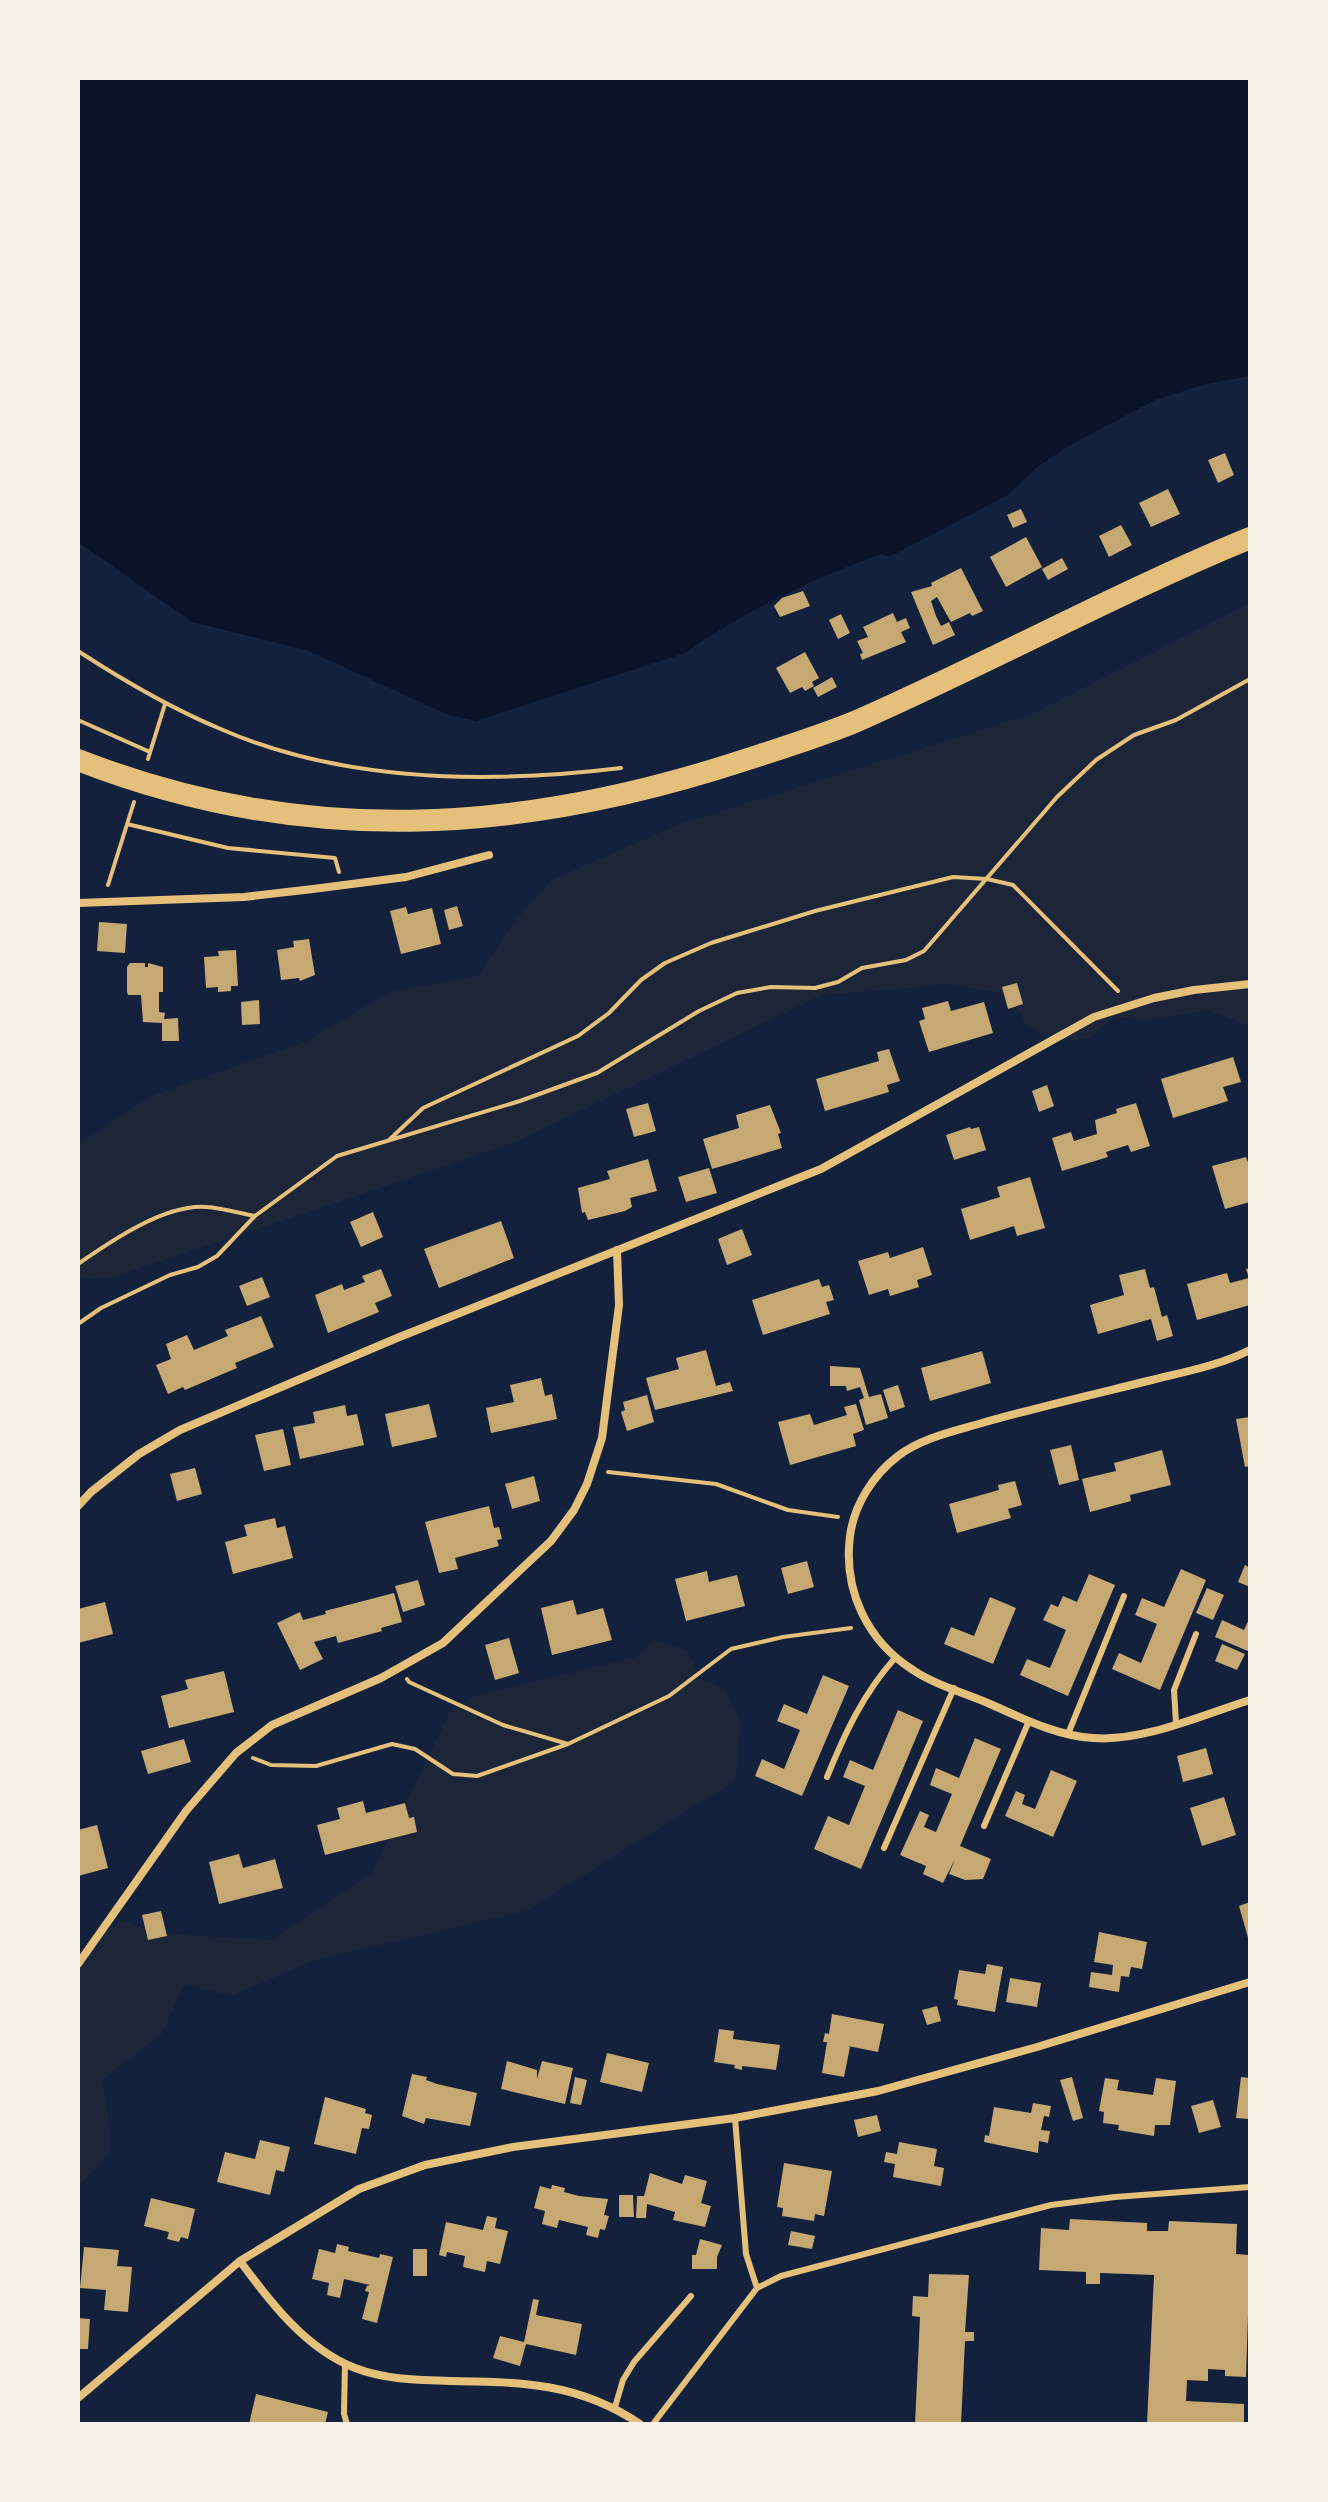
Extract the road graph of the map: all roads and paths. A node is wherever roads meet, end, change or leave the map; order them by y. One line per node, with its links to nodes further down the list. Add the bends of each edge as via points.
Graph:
1 (1250, 538): 6 (highway, via 854,722 727,766 610,798 504,816 353,821 227,804)
2 (78, 651): 7 (path, via 165,704 225,732 362,769 475,776)
3 (1250, 679): 10 (path, via 1176,720 1134,735 1096,760)
4 (78, 720): 5 (path)
5 (150, 752)
6 (78, 760)
7 (628, 767)
8 (127, 824): 11 (path, via 228,848 335,858)
9 (489, 855): 11 (street, via 406,877)
10 (987, 879): 14 (path, via 1013,885); 15 (path, via 953,877 711,943 641,980 578,1036 423,1108); 15 (path, via 924,951 906,960 862,968 815,988 737,993 597,1073)
11 (343, 886): 12 (street, via 244,897)
12 (78, 903)
13 (1250, 984): 14 (street)
14 (1131, 1005): 17 (street, via 1094,1017 821,1169)
15 (387, 1141): 16 (path, via 337,1156)
16 (255, 1216): 18 (path, via 206,1207 179,1209); 19 (path, via 217,1256 101,1308)
17 (617, 1250): 21 (street, via 619,1305 610,1384); 22 (street, via 180,1430 139,1454)
18 (78, 1264)
19 (78, 1324)
20 (1250, 1350): 23 (street, via 921,1443 881,1471)
21 (591, 1471): 23 (path, via 716,1484 788,1510); 28 (street, via 574,1510 551,1541 443,1643)
22 (78, 1506)
23 (852, 1519): 25 (street, via 849,1575)
24 (1124, 1596): 33 (lane)
25 (868, 1626): 27 (street); 34 (path, via 731,1649 669,1696)
26 (1196, 1634): 32 (lane, via 1174,1690)
27 (895, 1658): 29 (street); 36 (lane, via 849,1724)
28 (401, 1666): 34 (path, via 409,1682 503,1725); 35 (street, via 272,1725)
29 (954, 1688): 31 (street); 38 (lane)
30 (1250, 1700): 32 (street)
31 (1029, 1721): 33 (street); 37 (lane)
32 (1176, 1723): 33 (street, via 1119,1739)
33 (1068, 1734)
34 (568, 1744): 35 (path, via 477,1776 453,1774 415,1749 392,1744 316,1766 271,1765)
35 (236, 1753): 39 (street, via 186,1811)
36 (827, 1777)
37 (984, 1826)
38 (884, 1848)
39 (78, 1964)
40 (1250, 1982): 41 (street, via 878,2091)
41 (735, 2118): 43 (street, via 513,2147 425,2165 359,2189); 44 (lane, via 746,2254)
42 (1250, 2187): 44 (lane, via 1051,2205 827,2262)
43 (240, 2261): 46 (street, via 293,2325); 47 (street)
44 (757, 2288): 51 (lane)
45 (691, 2296): 48 (lane, via 634,2362)
46 (345, 2363): 48 (street, via 412,2380 538,2384); 49 (lane)
47 (78, 2398)
48 (615, 2407): 50 (street)
49 (347, 2424)
50 (640, 2424)
51 (653, 2424)

